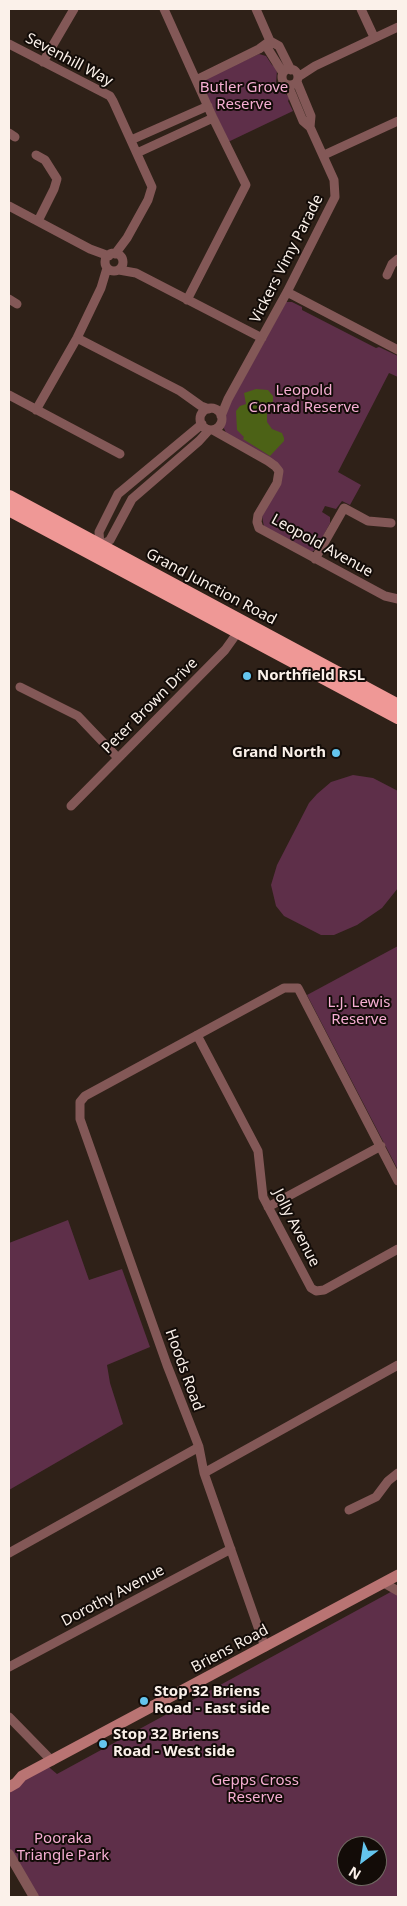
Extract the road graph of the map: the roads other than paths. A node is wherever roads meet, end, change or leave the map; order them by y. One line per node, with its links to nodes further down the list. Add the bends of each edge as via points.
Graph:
1 (74, 9): 9 (street)
2 (164, 9): 11 (street)
3 (256, 9): 7 (street, Vickers Vimy Parade)
4 (361, 9): 6 (street)
5 (398, 27): 6 (street)
6 (374, 37): 10 (street)
7 (270, 41): 10 (street, Vickers Vimy Parade, via 279,46); 11 (street)
8 (9, 44): 9 (street, Sevenhill Way)
9 (43, 62): 15 (street, Sevenhill Way, via 110,96)
10 (292, 76): 18 (street, Vickers Vimy Parade, via 311,116 310,127)
11 (196, 80): 12 (street)
12 (208, 106): 13 (street); 15 (street)
13 (213, 118): 16 (street); 26 (street, via 246,185)
14 (398, 121): 18 (street)
15 (131, 140): 16 (street, Sevenhill Way)
16 (137, 153): 22 (street, Sevenhill Way, via 152,187)
17 (36, 155): 20 (street, via 46,160 57,179)
18 (324, 156): 24 (street, Vickers Vimy Parade, via 334,180 335,197)
19 (9, 206): 20 (street)
20 (38, 221): 22 (street)
21 (398, 259): 23 (street)
22 (114, 262): 26 (street); 28 (street, Sevenhill Way)
23 (387, 274)
24 (287, 292): 29 (street, Vickers Vimy Parade); 30 (street)
25 (9, 299): 27 (street)
26 (187, 300): 29 (street)
27 (17, 304)
28 (77, 338): 32 (street); 33 (street, Sevenhill Way)
29 (262, 338): 34 (street, Vickers Vimy Parade)
30 (396, 348)
31 (9, 395): 33 (street)
32 (192, 400): 34 (street); 35 (street)
33 (36, 410): 37 (street)
34 (216, 414): 35 (street, via 203,412); 35 (street, via 218,428); 36 (street, Leopold Avenue)
35 (206, 425): 36 (street, Leopold Avenue); 41 (street, via 199,441 132,499 110,540); 41 (street, via 118,494 98,532)
36 (232, 440): 42 (street, Leopold Avenue, via 279,471 277,483 258,515 259,528)
37 (120, 454)
38 (9, 497): 41 (highway, Grand Junction Road)
39 (9, 509): 41 (highway, Grand Junction Road)
40 (392, 523): 42 (street, via 368,521 344,508)
41 (97, 551): 44 (highway, Grand Junction Road)
42 (315, 558): 43 (street, Leopold Avenue, via 386,596)
43 (398, 599)
44 (241, 627): 46 (highway, Grand Junction Road); 47 (highway, Grand Junction Road); 48 (street, Peter Brown Drive, via 225,650)
45 (20, 687): 48 (street, via 78,716)
46 (398, 706)
47 (398, 717)
48 (118, 758): 49 (street, Peter Brown Drive)
49 (71, 806)
50 (197, 1035): 51 (street, via 284,988 298,988); 53 (street, Jolly Avenue, via 258,1151 261,1188); 56 (street, Hoods Road, via 86,1096 80,1102 80,1119)
51 (381, 1146): 52 (street); 53 (street)
52 (398, 1181)
53 (268, 1208): 54 (street, Jolly Avenue, via 311,1288 316,1291 324,1290)
54 (398, 1249)
55 (398, 1365): 57 (street)
56 (199, 1447): 57 (street, Hoods Road); 61 (street)
57 (204, 1473): 60 (street, Hoods Road)
58 (398, 1473): 59 (street, via 376,1497)
59 (349, 1510)
60 (231, 1549): 65 (street, Hoods Road); 66 (street, Dorothy Avenue)
61 (9, 1553)
62 (398, 1575): 63 (main road, Briens Road)
63 (384, 1583): 64 (street); 65 (main road, Briens Road)
64 (398, 1591)
65 (265, 1647): 68 (main road, Briens Road)
66 (9, 1668)
67 (9, 1717): 68 (street)
68 (52, 1761): 69 (main road, Briens Road)
69 (22, 1776): 70 (main road, Briens Road); 71 (main road, Briens Road)
70 (9, 1777)
71 (9, 1787)
72 (9, 1848): 74 (street)
73 (9, 1854): 74 (street)
74 (15, 1864): 75 (street)
75 (34, 1897)

